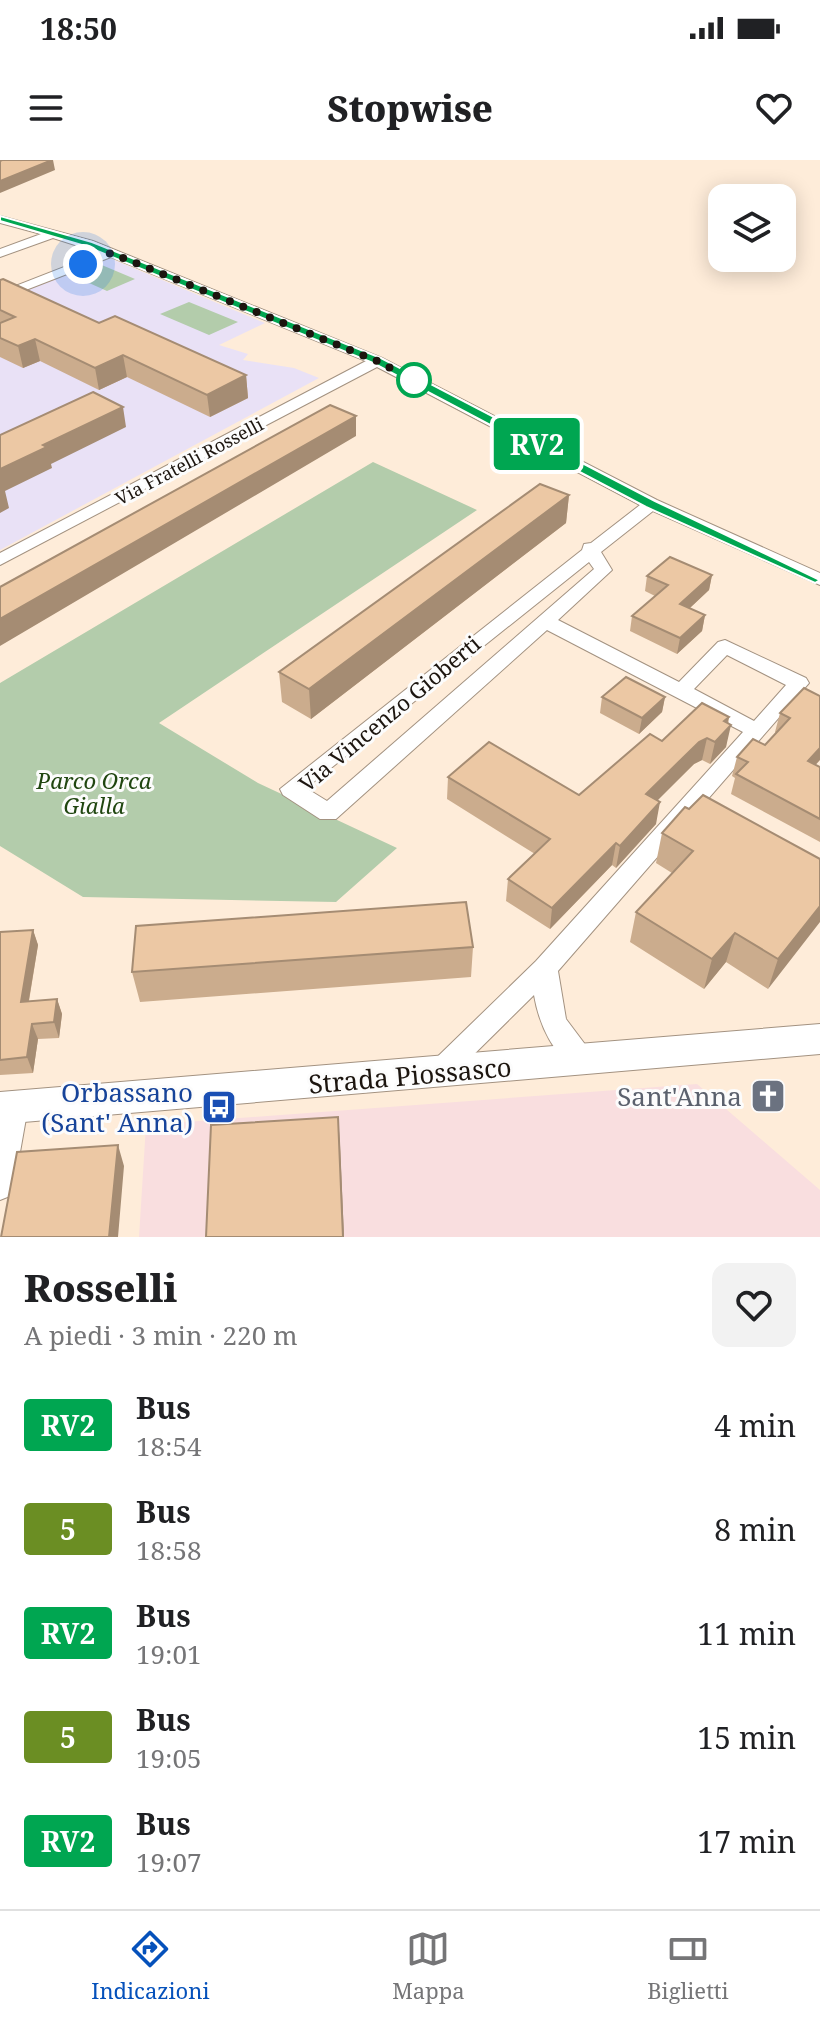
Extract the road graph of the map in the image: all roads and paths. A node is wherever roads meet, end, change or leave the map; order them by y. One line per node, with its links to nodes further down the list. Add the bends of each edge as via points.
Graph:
1 (7, 221): 2 (street); 3 (street)
2 (0, 230)
3 (55, 233): 4 (street); 5 (street)
4 (0, 253)
5 (111, 253): 6 (street); 7 (street)
6 (0, 296)
7 (377, 361): 8 (street); 10 (street, Via Fratelli Rosselli)
8 (651, 504): 9 (street, Via Vincenzo Gioberti); 11 (street)
9 (590, 548): 12 (street, Via Vincenzo Gioberti, via 603,570); 12 (street, Via Vincenzo Gioberti, via 291,789 328,813)
10 (0, 560)
11 (820, 580)
12 (545, 621): 13 (street)
13 (681, 691): 14 (street); 14 (street, via 725,646 799,683)
14 (755, 730): 15 (street)
15 (545, 968): 17 (street, via 552,1024); 18 (street)
16 (820, 1039): 17 (street, Strada Piossasco)
17 (583, 1059): 18 (street, Strada Piossasco)
18 (438, 1073): 19 (street, Strada Piossasco)
19 (7, 1108): 20 (street)
20 (0, 1186)

